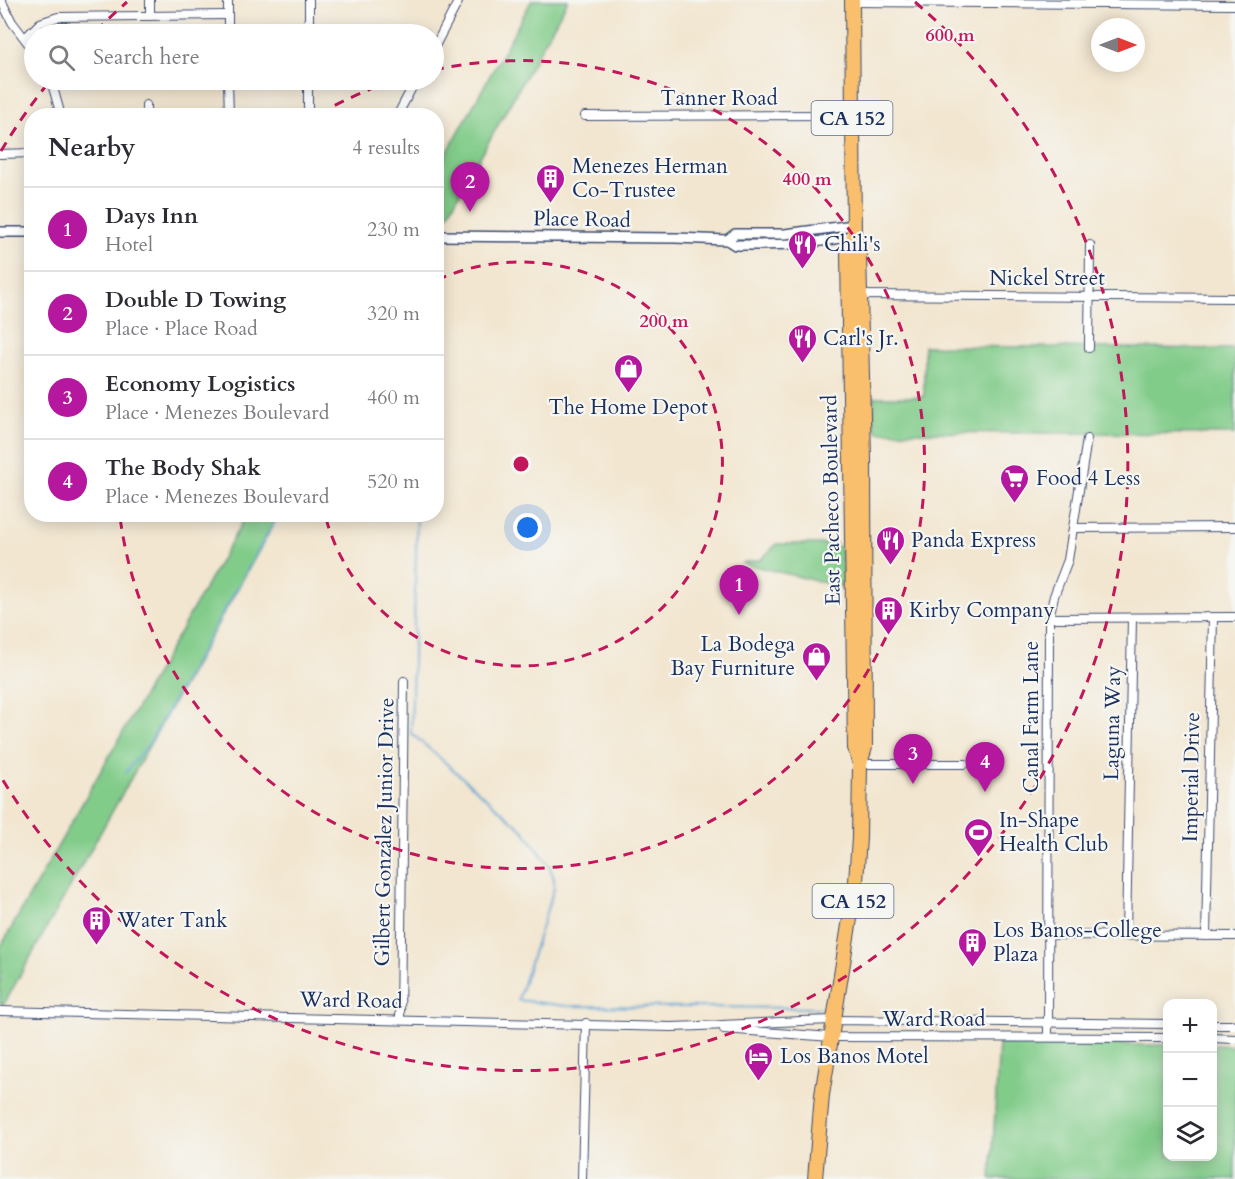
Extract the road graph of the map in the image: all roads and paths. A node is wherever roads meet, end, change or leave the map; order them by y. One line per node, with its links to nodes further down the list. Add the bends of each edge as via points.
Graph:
1 (1, 0): 15 (street, via 6,14)
2 (150, 0): 10 (street)
3 (228, 0): 9 (street)
4 (309, 0): 13 (street)
5 (459, 0): 14 (street)
6 (852, 1): 7 (street); 24 (highway, East Pacheco Boulevard / CA 152)
7 (1094, 2): 8 (street)
8 (1235, 5)
9 (228, 15): 10 (street); 12 (street)
10 (150, 16): 11 (street, via 49,19)
11 (39, 24)
12 (228, 24)
13 (309, 24)
14 (444, 25)
15 (24, 37)
16 (54, 90): 20 (street)
17 (228, 90): 21 (street)
18 (308, 90): 22 (street)
19 (411, 90): 23 (street)
20 (59, 108)
21 (229, 108)
22 (308, 108)
23 (401, 108)
24 (852, 115): 25 (street, Tanner Road); 28 (highway, East Pacheco Boulevard / CA 152)
25 (585, 116)
26 (24, 153): 27 (street)
27 (0, 154)
28 (854, 230): 31 (street, Place Road, via 831,241 735,245 728,240); 33 (highway, East Pacheco Boulevard / CA 152); 45 (highway, East Pacheco Boulevard / CA 152, via 848,254 848,309 855,748)
29 (0, 232): 30 (street)
30 (24, 232)
31 (444, 236)
32 (1090, 245): 34 (street)
33 (859, 295): 34 (street, Nickel Street); 45 (highway, East Pacheco Boulevard / CA 152, via 865,591 865,747)
34 (1090, 297): 35 (street, Nickel Street); 36 (street)
35 (1235, 298)
36 (1089, 348)
37 (1086, 439): 39 (street, Canal Farm Lane)
38 (1235, 527): 39 (street)
39 (1073, 528): 41 (street, Canal Farm Lane, via 1068,560)
40 (1235, 617): 43 (street)
41 (1050, 618): 42 (street); 47 (street, Canal Farm Lane)
42 (1132, 618): 43 (street); 48 (street, Laguna Way)
43 (1213, 618): 49 (street, Imperial Drive)
44 (404, 681): 52 (street, Gilbert Gonzalez Junior Drive)
45 (860, 764): 46 (street); 53 (highway, East Pacheco Boulevard / CA 152, via 856,881)
46 (965, 764)
47 (1048, 935): 48 (street); 54 (street, Canal Farm Lane)
48 (1126, 936): 49 (street)
49 (1206, 936): 50 (street)
50 (1235, 936)
51 (0, 1011): 52 (street, Ward Road)
52 (400, 1019): 55 (street, Ward Road)
53 (834, 1020): 54 (street, Ward Road); 59 (street, Ward Road); 60 (highway, East Pacheco Boulevard / CA 152)
54 (1048, 1022): 56 (street, Ward Road); 61 (street, Canal Farm Lane)
55 (586, 1023): 59 (street, Ward Road); 65 (street)
56 (1163, 1024)
57 (1217, 1025): 58 (street)
58 (1235, 1025)
59 (702, 1027): 60 (street, Ward Road)
60 (831, 1037): 61 (street, Ward Road); 66 (highway, East Pacheco Boulevard / CA 152)
61 (1048, 1037): 62 (street, Ward Road)
62 (1163, 1038)
63 (1217, 1038): 64 (street)
64 (1235, 1039)
65 (582, 1179)
66 (815, 1179)

